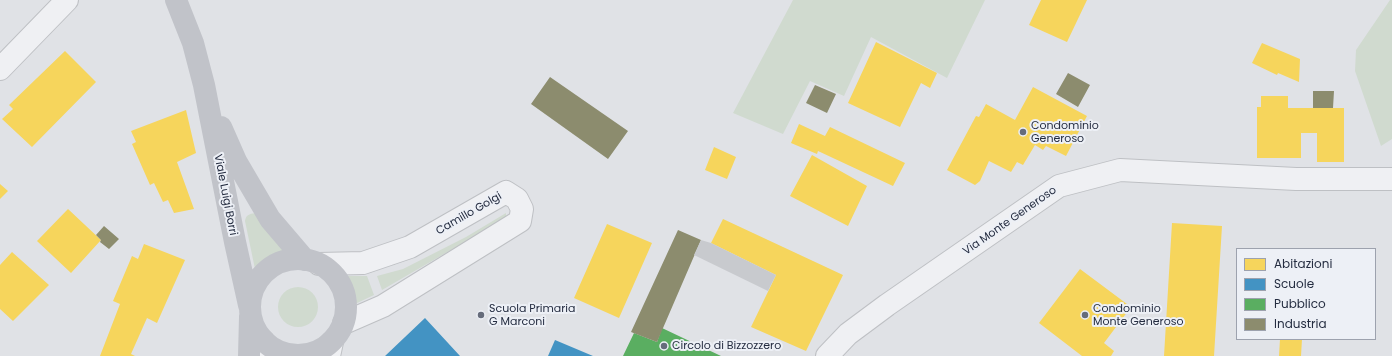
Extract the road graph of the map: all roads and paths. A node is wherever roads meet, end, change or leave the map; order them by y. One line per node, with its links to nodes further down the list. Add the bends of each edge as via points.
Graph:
1 (67, 0): 3 (street)
2 (176, 0): 4 (main road, Viale Luigi Borri, via 193,43)
3 (0, 69)
4 (204, 85): 6 (main road, Viale Luigi Borri, via 236,161 270,219); 7 (main road, Viale Luigi Borri)
5 (1392, 179): 11 (street, Via Monte Generoso, via 1289,179 1120,170 1059,186 887,305 848,334)
6 (312, 262): 7 (main road, via 289,260 274,265 261,276 252,290); 8 (main road, via 332,274 342,287 346,303); 8 (street, Camillo Golgi, via 363,263 410,247 506,192 517,199 522,209 520,221 383,306)
7 (250, 311): 9 (main road, Viale Luigi Borri)
8 (344, 323): 10 (main road)
9 (260, 351): 10 (main road, via 301,356)
10 (325, 351)
11 (827, 356)

